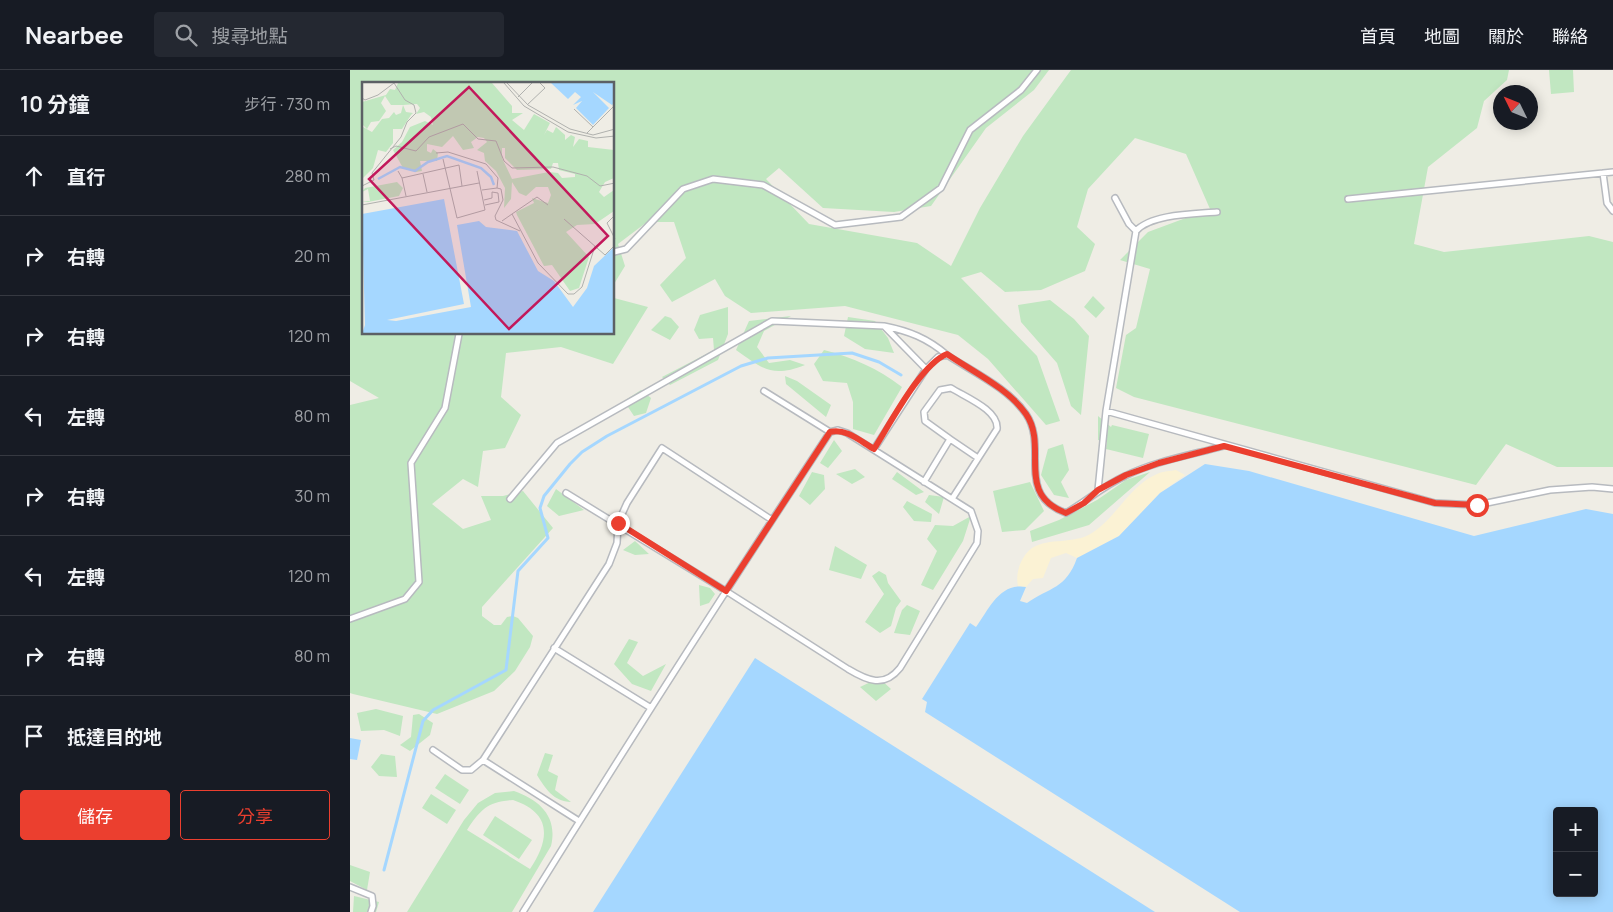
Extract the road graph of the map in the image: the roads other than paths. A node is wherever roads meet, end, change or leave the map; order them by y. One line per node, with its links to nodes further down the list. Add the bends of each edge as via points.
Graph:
1 (1037, 70): 9 (lane, via 1021,90 970,130 941,188 901,217 835,225 763,185 713,179 683,189 626,249)
2 (1613, 172): 3 (lane)
3 (1603, 173): 5 (lane); 6 (lane, via 1607,204)
4 (1115, 198): 8 (lane)
5 (1348, 199)
6 (1613, 211)
7 (1217, 212): 8 (lane, via 1143,223)
8 (1136, 231): 15 (lane)
9 (615, 252)
10 (884, 326): 12 (lane, via 910,332); 13 (lane); 25 (lane, via 772,321 557,443)
11 (459, 335): 30 (lane, via 445,408 411,463 419,582 405,599)
12 (947, 354): 13 (lane); 23 (lane, via 1010,396 1027,415 1033,436 1038,488 1043,500 1066,513)
13 (926, 369): 19 (lane)
14 (764, 391): 16 (lane)
15 (1106, 411): 18 (lane); 23 (lane)
16 (830, 432): 19 (lane, via 847,433); 27 (lane)
17 (950, 439): 20 (lane); 20 (lane, via 923,417 935,395 946,388 951,388 996,419 997,429); 21 (lane)
18 (1224, 446): 22 (lane, via 1435,503 1477,505 1550,490); 23 (lane, via 1159,463)
19 (874, 449): 21 (lane)
20 (978, 458): 26 (lane)
21 (924, 482): 26 (lane)
22 (1613, 489)
23 (1098, 490)
24 (566, 493): 28 (lane)
25 (510, 499)
26 (952, 499): 29 (lane, via 970,511 978,531 977,543 892,678 881,681 863,678)
27 (772, 520): 28 (lane, via 662,448); 29 (lane)
28 (618, 523): 29 (lane); 31 (lane, via 617,543 609,564)
29 (726, 591): 32 (lane)
30 (350, 619)
31 (554, 648): 32 (lane); 34 (lane)
32 (651, 708): 35 (lane)
33 (433, 750): 34 (lane, via 462,770 471,770)
34 (483, 760): 35 (lane)
35 (579, 821): 38 (lane)
36 (350, 887): 37 (lane, via 372,896 374,906)
37 (371, 912)
38 (523, 912)

